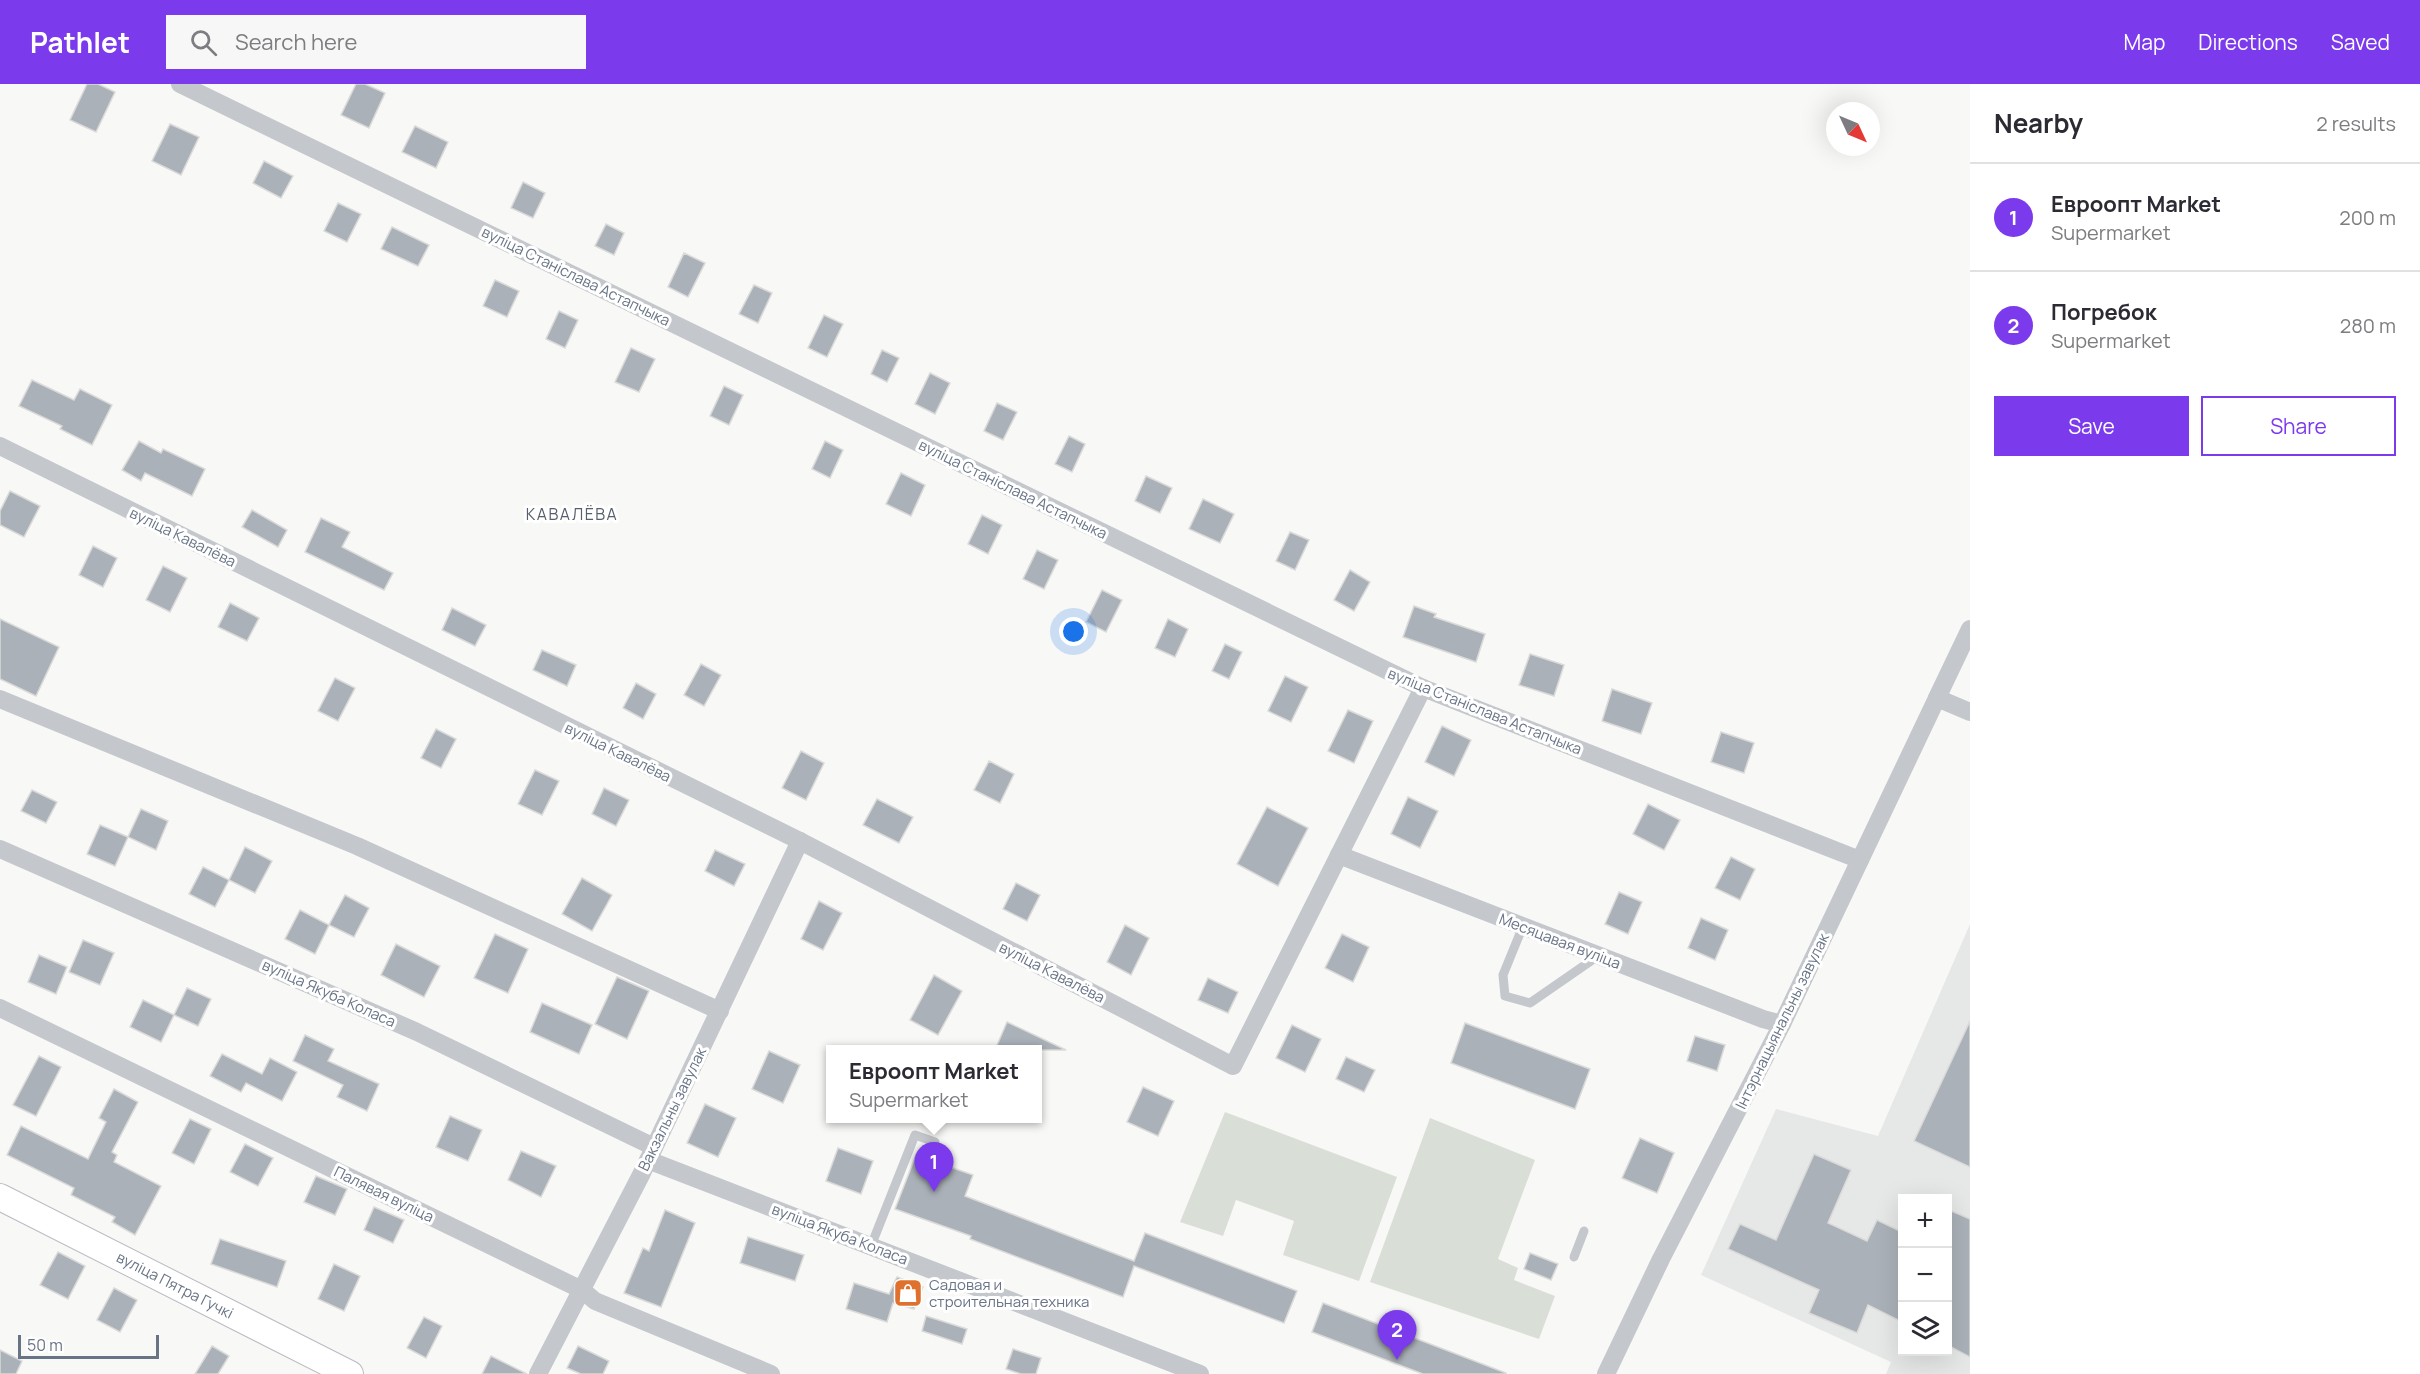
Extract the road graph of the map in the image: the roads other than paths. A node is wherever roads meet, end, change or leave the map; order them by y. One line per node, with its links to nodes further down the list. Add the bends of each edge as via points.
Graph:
1 (180, 84): 4 (street, вуліца Станіслава Астапчыка)
2 (0, 446): 8 (street, вуліца Кавалёва)
3 (1970, 629): 5 (street, Інтэрнацыянальны завулак)
4 (1423, 688): 10 (street); 11 (street, вуліца Станіслава Астапчыка)
5 (1937, 698): 7 (street); 11 (street, Інтэрнацыянальны завулак)
6 (0, 699): 15 (street, via 357,846)
7 (1970, 712)
8 (800, 841): 10 (street, вуліца Кавалёва, via 1233,1066); 15 (street, Вакзальны завулак)
9 (0, 849): 18 (street, вуліца Якуба Коласа, via 417,1032)
10 (1339, 855): 12 (street, Месяцавая вуліца)
11 (1860, 860): 16 (street, Інтэрнацыянальны завулак)
12 (1522, 926): 13 (street, Месяцавая вуліца); 13 (lane, via 1503,975 1505,996 1530,1004)
13 (1598, 956): 16 (street, Месяцавая вуліца)
14 (0, 1008): 23 (street, Палявая вуліца)
15 (720, 1011): 18 (street, Вакзальны завулак)
16 (1782, 1024): 28 (street, Інтэрнацыянальны завулак, via 1660,1259)
17 (934, 1142): 21 (lane, via 915,1135)
18 (651, 1153): 21 (street, вуліца Якуба Коласа); 23 (street, Вакзальны завулак)
19 (0, 1197): 24 (street, вуліца Пятра Гучкі)
20 (1584, 1231): 22 (lane)
21 (871, 1246): 27 (street, вуліца Якуба Коласа)
22 (1574, 1257)
23 (582, 1290): 25 (street, Вакзальны завулак); 26 (street, Палявая вуліца, via 620,1312)
24 (350, 1374)
25 (538, 1374)
26 (771, 1374)
27 (1200, 1374)
28 (1606, 1374)

